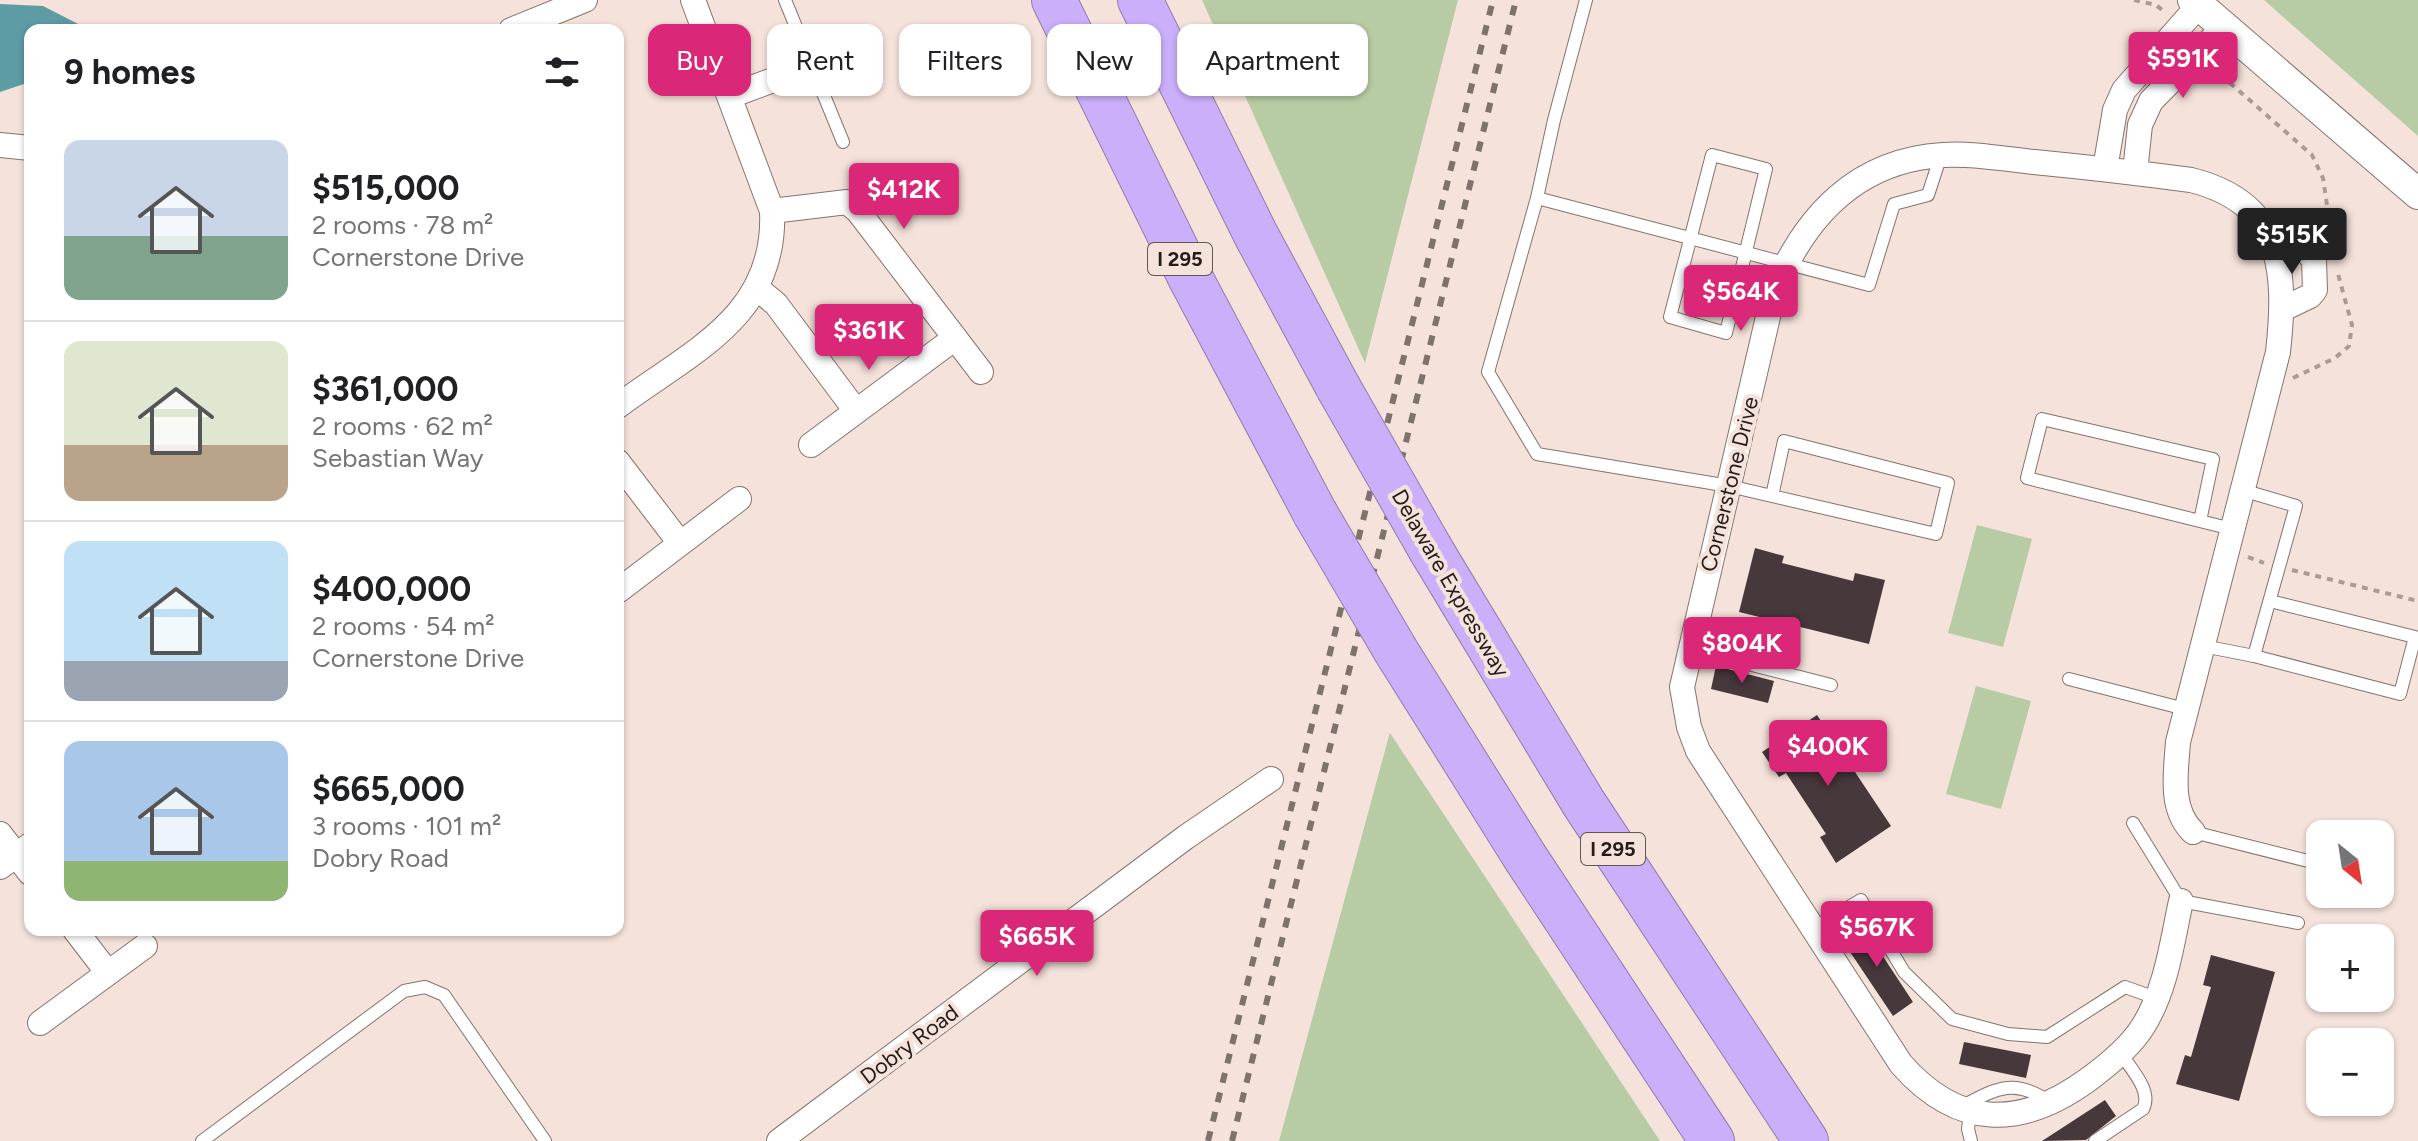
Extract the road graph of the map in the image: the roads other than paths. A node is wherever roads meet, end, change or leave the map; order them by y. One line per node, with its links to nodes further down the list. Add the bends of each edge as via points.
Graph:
1 (585, 0): 8 (street)
2 (693, 0): 9 (street)
3 (785, 0): 10 (lane)
4 (1054, 0): 69 (highway, I 295, bridge, via 1184,265 1315,513 1525,857)
5 (1140, 0): 70 (highway, Delaware Expressway / I 295, bridge, via 1256,235 1431,550 1583,802)
6 (1586, 0): 21 (lane)
7 (2196, 3): 11 (street); 18 (street, via 2124,90 2115,110)
8 (526, 24)
9 (702, 24)
10 (794, 24)
11 (2224, 27): 19 (street, via 2151,101 2140,125); 20 (street)
12 (730, 96): 22 (street)
13 (824, 96): 14 (lane)
14 (843, 142)
15 (0, 145): 16 (street)
16 (24, 147)
17 (1941, 155): 18 (street, Cornerstone Drive); 26 (street, Cornerstone Drive, via 1909,161 1857,182 1808,226); 26 (lane, via 1928,195 1894,204 1869,285)
18 (2105, 169): 19 (street, Cornerstone Drive)
19 (2135, 172): 24 (street, Cornerstone Drive, via 2214,186 2237,198 2258,217)
20 (2418, 194)
21 (1537, 198): 23 (lane); 35 (lane, via 1488,372 1537,454)
22 (772, 211): 27 (street, via 773,237); 29 (street, via 847,202)
23 (1690, 239): 25 (lane); 25 (lane, via 1670,317 1726,333); 25 (lane, via 1712,155 1766,169)
24 (2273, 245): 28 (street, Cornerstone Drive); 28 (street, via 2302,246 2314,260 2315,290)
25 (1747, 254): 26 (lane)
26 (1785, 265): 35 (street, Cornerstone Drive, via 1774,291)
27 (758, 289): 31 (street, via 739,316); 32 (street, via 776,304)
28 (2283, 309): 36 (street, Cornerstone Drive, via 2278,352)
29 (955, 338): 30 (street); 32 (street)
30 (981, 372)
31 (624, 402)
32 (856, 411): 33 (street)
33 (811, 445)
34 (624, 470): 41 (street)
35 (1729, 486): 37 (lane); 45 (street, Cornerstone Drive)
36 (2242, 490): 40 (street, Cornerstone Drive); 43 (lane, via 2296,506)
37 (1772, 496): 37 (lane, via 1936,534 1948,483 1784,441)
38 (739, 499): 41 (street)
39 (2200, 521): 39 (lane, via 2027,478 2042,419 2213,459); 40 (lane)
40 (2232, 529): 44 (street, Cornerstone Drive)
41 (680, 543): 42 (street)
42 (624, 586)
43 (2270, 601): 46 (lane); 46 (lane, via 2415,637 2400,694)
44 (2203, 646): 46 (lane); 49 (street, Cornerstone Drive)
45 (1689, 649): 48 (lane); 58 (street, Cornerstone Drive, via 1683,699 1698,751)
46 (2254, 656)
47 (2069, 679): 49 (lane)
48 (1831, 685)
49 (2185, 709): 52 (street, Cornerstone Drive, via 2175,778 2178,808)
50 (1271, 779): 68 (street, Dobry Road)
51 (2133, 823): 56 (lane)
52 (2193, 832): 55 (lane)
53 (0, 834): 54 (street)
54 (19, 860)
55 (2306, 860)
56 (2181, 901): 57 (lane); 62 (street, Cornerstone Drive)
57 (2298, 923)
58 (1812, 929): 62 (lane, via 1861,900 1904,972 1942,1010 1952,1019 2008,1034 2047,1037 2125,987); 65 (street, Cornerstone Drive, via 1901,1064 1921,1086)
59 (80, 936): 61 (street)
60 (145, 946): 61 (street)
61 (108, 973): 63 (street)
62 (2156, 998): 64 (street, Cornerstone Drive, via 2139,1033)
63 (40, 1023)
64 (2120, 1052): 65 (street, Cornerstone Drive, via 2051,1103 2012,1115); 72 (lane, via 2147,1102)
65 (1964, 1111): 71 (lane)
66 (202, 1141): 67 (lane, via 404,991 425,987 444,995)
67 (545, 1141)
68 (779, 1141)
69 (1712, 1141)
70 (1806, 1141)
71 (1971, 1141)
72 (2095, 1141)

